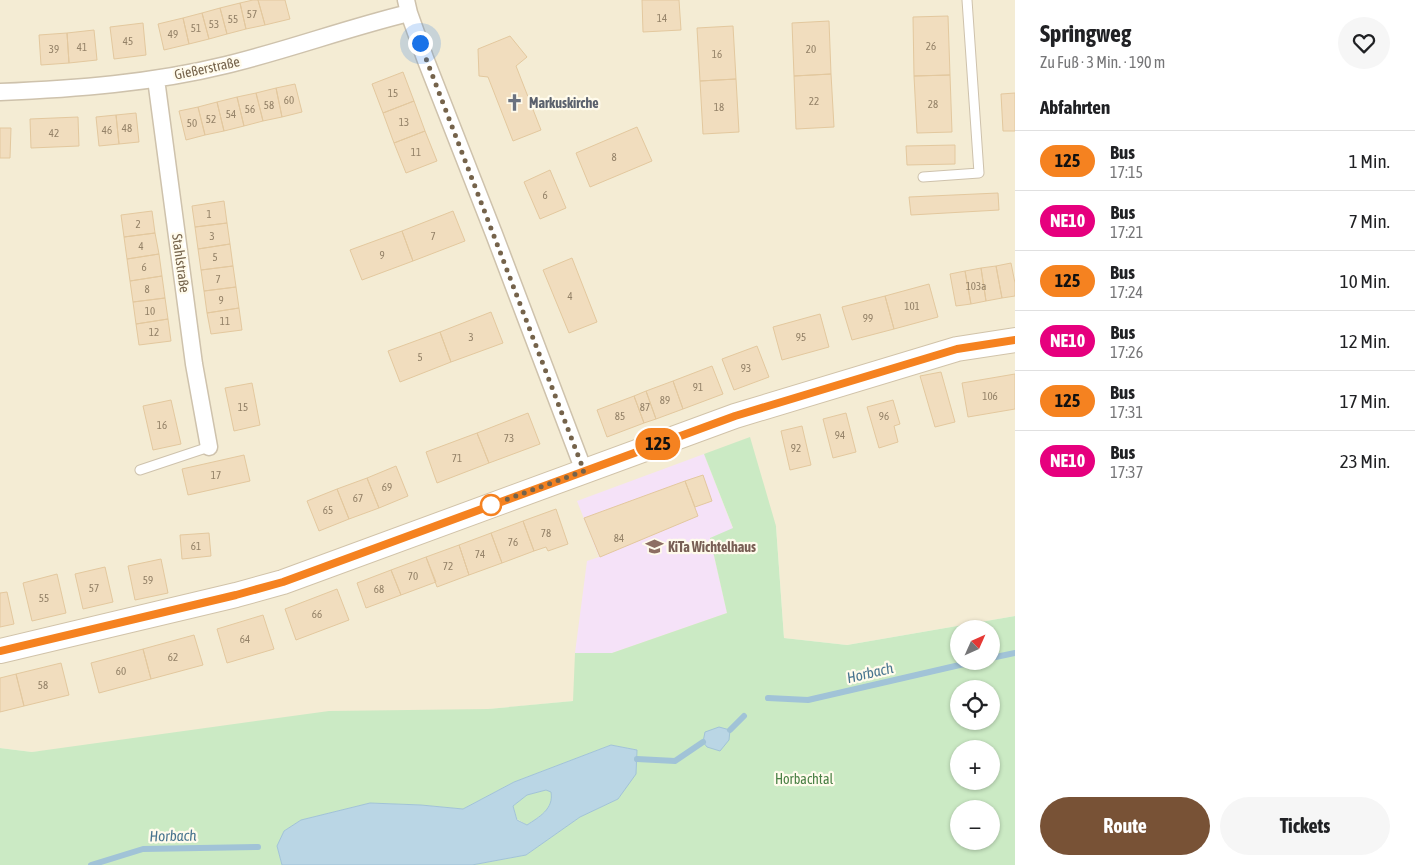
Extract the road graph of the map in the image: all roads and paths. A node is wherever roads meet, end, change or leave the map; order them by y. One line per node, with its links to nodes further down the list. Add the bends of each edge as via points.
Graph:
1 (967, 0): 5 (lane, via 980,173)
2 (407, 7): 3 (street, Gießerstraße, via 370,22 226,65); 9 (street)
3 (156, 79): 4 (street, Gießerstraße); 7 (street, Stahlstraße, via 194,364)
4 (0, 92)
5 (923, 177)
6 (1015, 340): 9 (street, via 957,349 744,414)
7 (209, 447): 8 (lane)
8 (140, 470)
9 (584, 471): 10 (street, via 283,582)
10 (0, 651)

